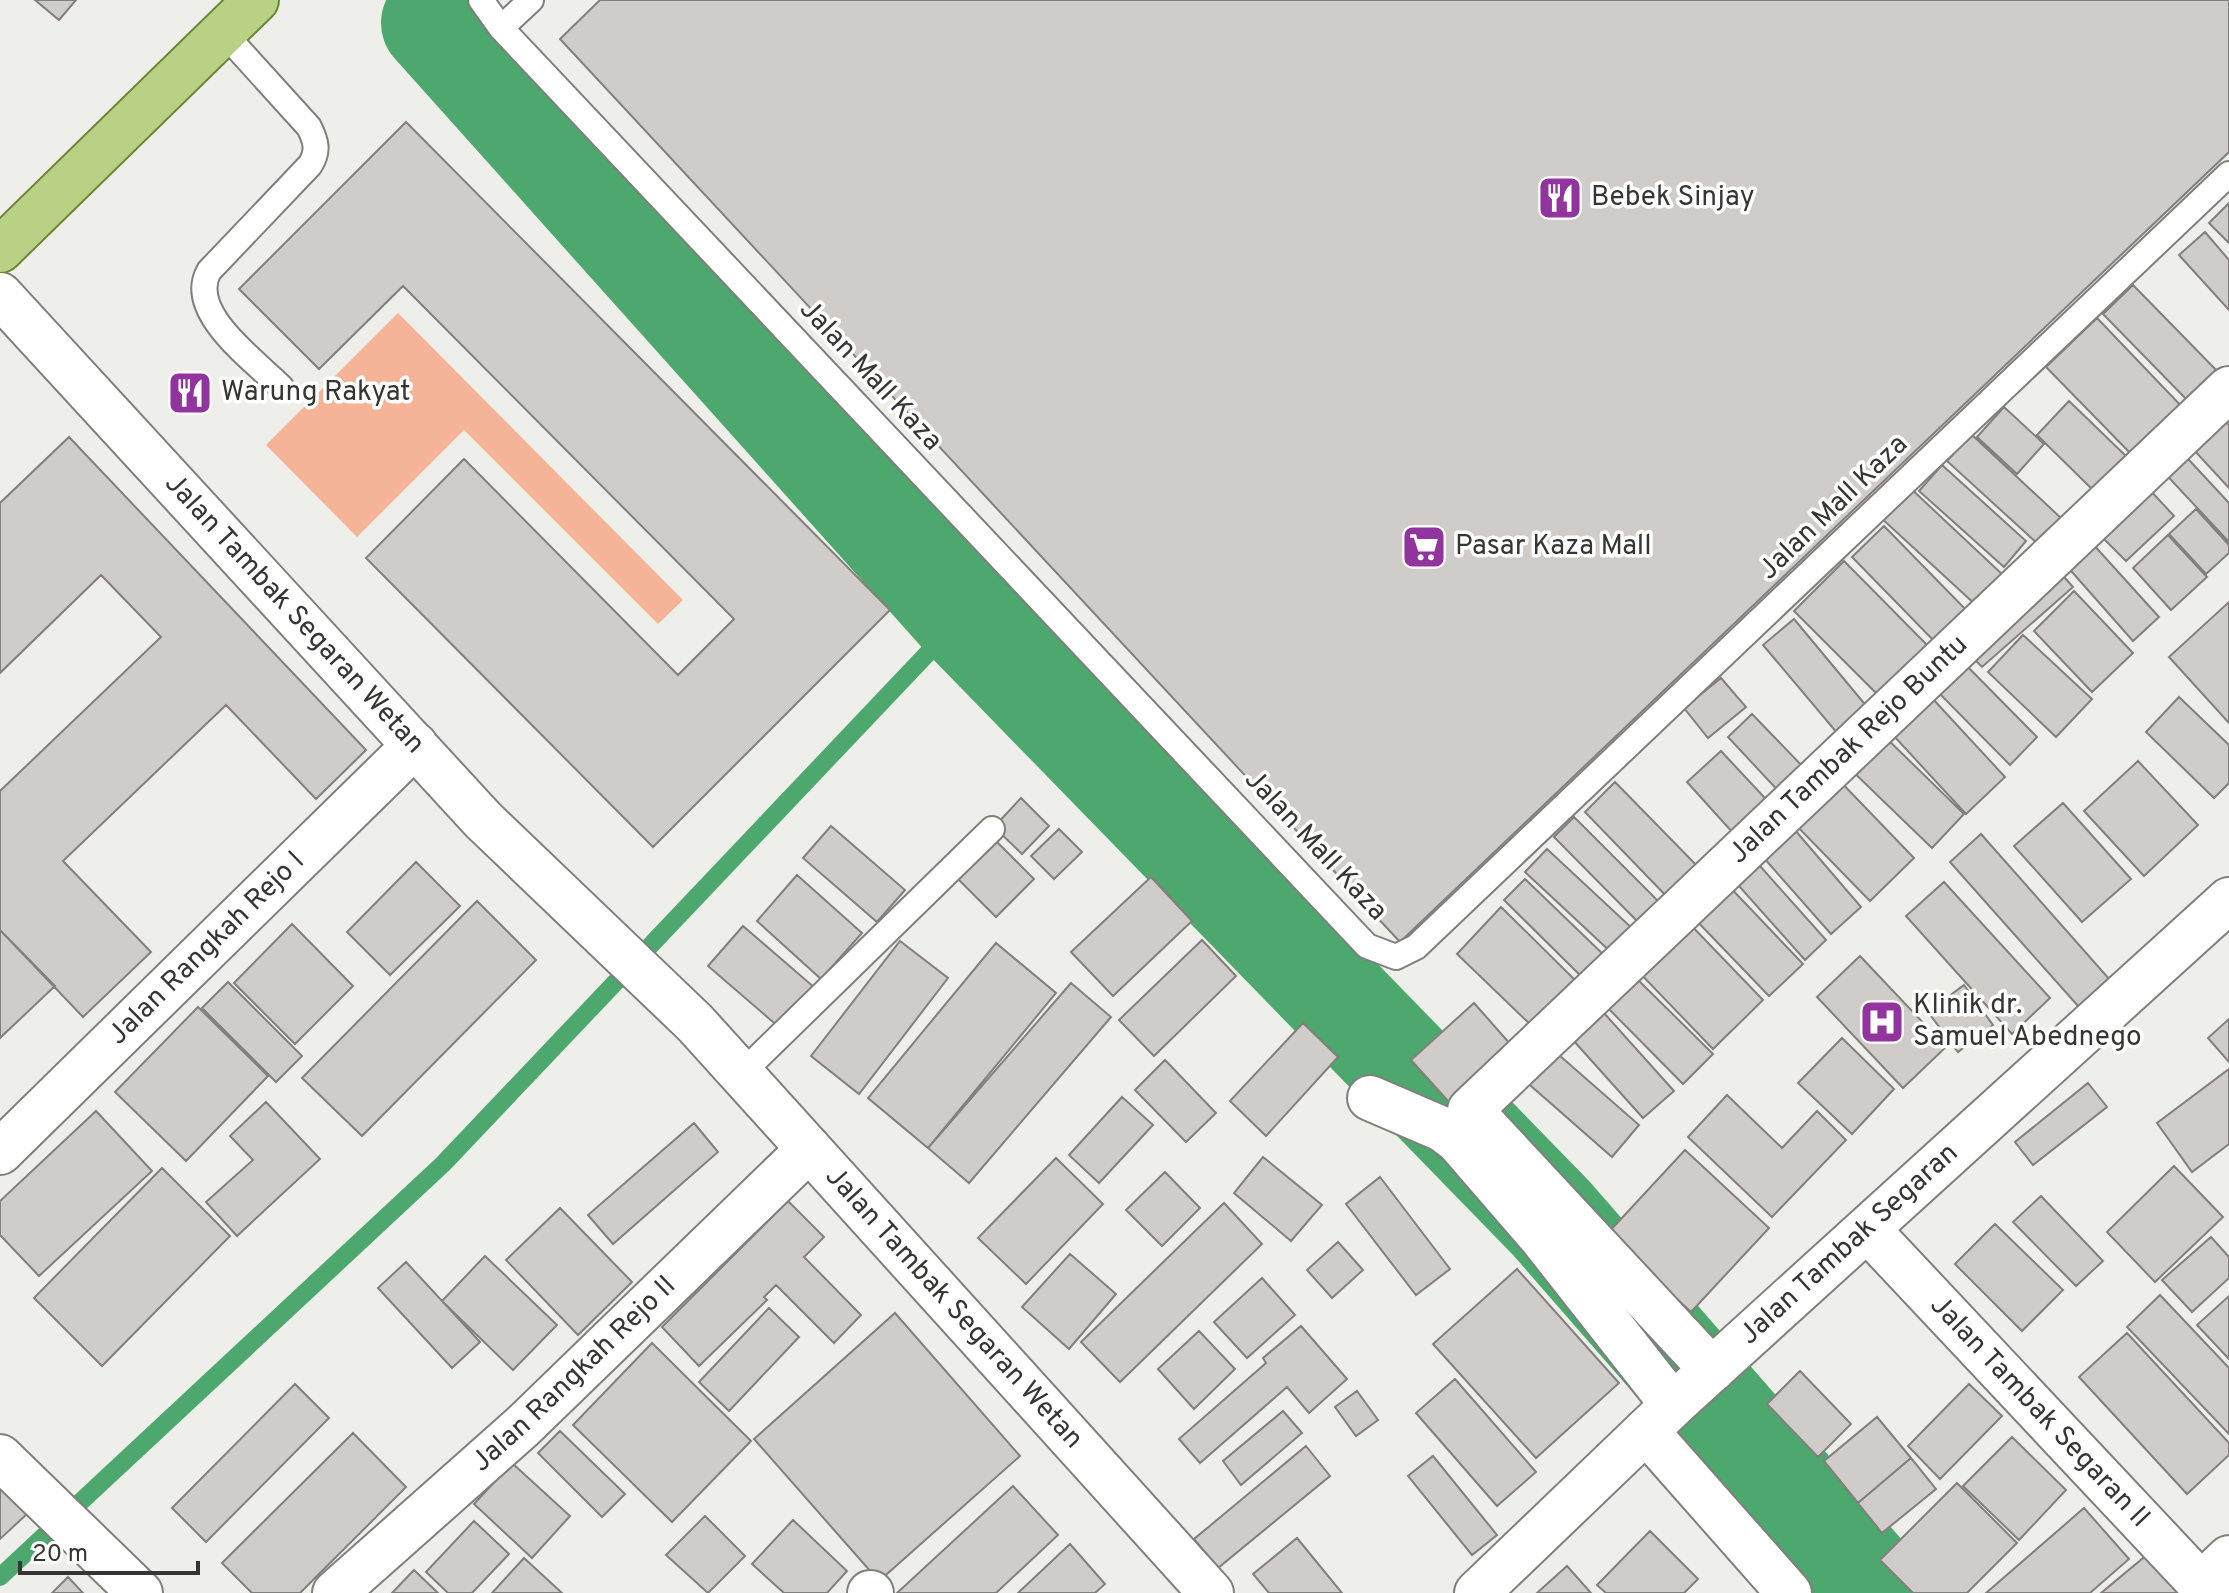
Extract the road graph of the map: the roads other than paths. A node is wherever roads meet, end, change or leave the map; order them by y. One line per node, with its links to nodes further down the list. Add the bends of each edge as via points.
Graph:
1 (256, 0): 5 (main road)
2 (481, 0): 4 (lane, Jalan Mall Kaza)
3 (531, 0): 4 (lane)
4 (501, 28): 6 (lane, Jalan Mall Kaza, via 1367,946 1396,957 1416,947)
5 (222, 31): 7 (main road); 9 (lane, via 316,140 317,155 310,165 202,283 214,320)
6 (2229, 174)
7 (0, 250)
8 (0, 295): 11 (street, Jalan Tambak Segaran Wetan)
9 (281, 387)
10 (2229, 389): 19 (street, Jalan Tambak Rejo Buntu, via 1470,1110)
11 (415, 745): 14 (street, Jalan Tambak Segaran Wetan, via 483,820 695,1023); 17 (street, Jalan Rangkah Rejo I)
12 (992, 829): 14 (lane)
13 (2229, 900): 18 (street, Jalan Tambak Segaran)
14 (741, 1074): 16 (street, Jalan Tambak Segaran Wetan)
15 (1370, 1098): 20 (street, via 1458,1141 1541,1237)
16 (809, 1149): 24 (street, Jalan Rangkah Rejo II, via 522,1427); 25 (street, Jalan Tambak Segaran Wetan)
17 (0, 1152)
18 (1868, 1230): 19 (street, Jalan Tambak Segaran); 22 (street, Jalan Tambak Segaran II)
19 (1712, 1370): 20 (street, Jalan Tambak Segaran)
20 (1664, 1414): 26 (street, Jalan Tambak Segaran); 27 (street)
21 (0, 1457): 23 (street)
22 (2213, 1578)
23 (140, 1593)
24 (335, 1593)
25 (1211, 1593)
26 (1477, 1593)
27 (1789, 1593)

